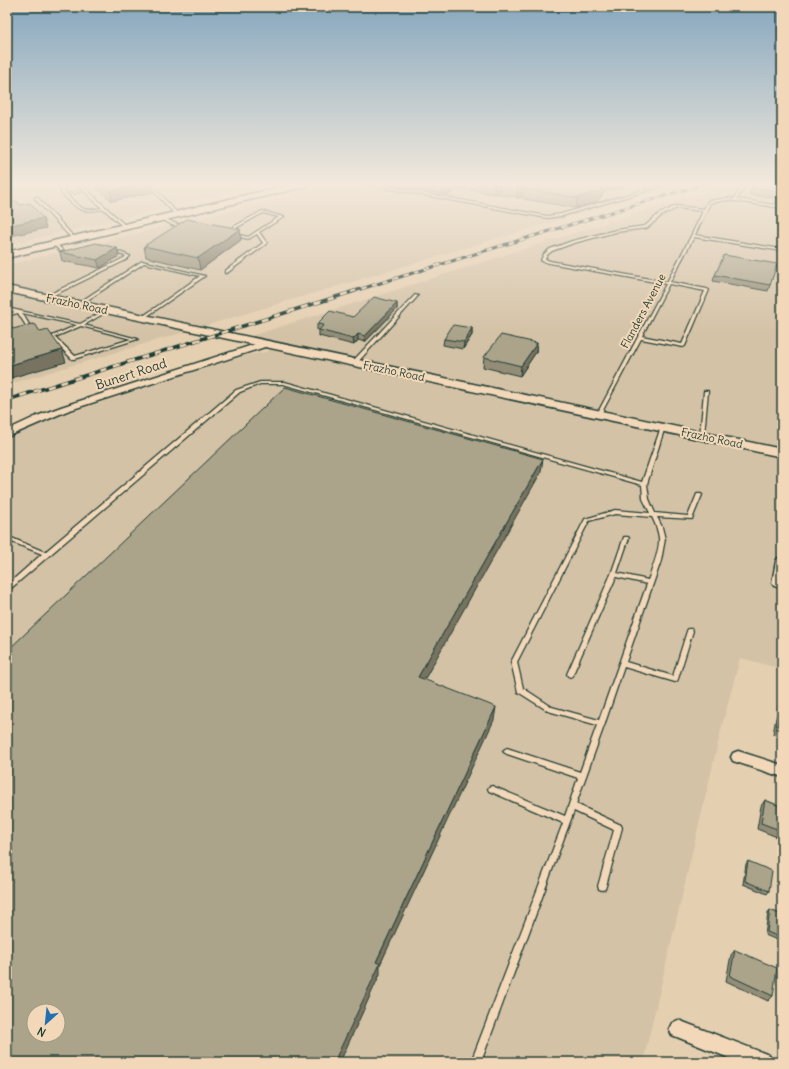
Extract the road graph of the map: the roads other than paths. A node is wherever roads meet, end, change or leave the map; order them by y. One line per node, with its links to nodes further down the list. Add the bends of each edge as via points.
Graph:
1 (69, 234): 8 (lane)
2 (96, 234): 8 (main road)
3 (233, 234): 4 (lane, via 248,238)
4 (254, 234)
5 (258, 234): 14 (lane, via 265,244)
6 (606, 234): 15 (lane, via 551,250 543,260)
7 (693, 236): 11 (lane); 15 (lane, Flanders Avenue)
8 (74, 239): 9 (main road)
9 (55, 244): 12 (lane, via 62,252); 13 (main road)
10 (106, 250): 18 (lane, via 128,256)
11 (782, 250)
12 (72, 253)
13 (7, 256)
14 (226, 272)
15 (668, 283): 29 (lane, Flanders Avenue); 29 (lane, via 707,290 683,346)
16 (7, 289): 18 (street, Frazho Road)
17 (416, 296): 31 (lane)
18 (47, 297): 19 (street, Frazho Road)
19 (79, 304): 21 (street, Frazho Road); 24 (lane, via 143,262 203,276)
20 (7, 309): 22 (lane)
21 (107, 310): 24 (street, Frazho Road); 25 (lane)
22 (19, 312): 23 (lane); 25 (lane); 26 (lane, via 31,332)
23 (7, 315)
24 (143, 318): 30 (street, Frazho Road)
25 (81, 325): 28 (lane); 28 (lane, via 136,339 74,358)
26 (38, 334)
27 (45, 335): 28 (lane)
28 (52, 337)
29 (639, 337): 33 (lane, Flanders Avenue)
30 (265, 344): 31 (street, Frazho Road); 35 (street, Bunert Road, via 64,409)
31 (354, 363): 33 (street, Frazho Road)
32 (706, 392): 36 (lane)
33 (599, 414): 34 (street, Frazho Road)
34 (663, 427): 36 (street, Frazho Road); 38 (lane)
35 (7, 434)
36 (702, 436): 37 (street, Frazho Road)
37 (782, 452)
38 (644, 484): 40 (lane, via 646,499); 43 (lane, via 283,383 260,383 238,391)
39 (699, 495): 40 (lane, via 690,518)
40 (653, 515): 46 (lane, via 662,540); 52 (lane, via 615,512 587,520 514,662 520,690 550,709)
41 (7, 538): 43 (lane)
42 (626, 538): 45 (lane)
43 (46, 554): 48 (lane)
44 (782, 561): 47 (street)
45 (614, 574): 46 (lane); 51 (lane)
46 (650, 583): 50 (lane)
47 (780, 583)
48 (7, 588)
49 (690, 631): 50 (lane, via 676,679)
50 (622, 664): 52 (lane)
51 (570, 674)
52 (602, 724): 56 (lane)
53 (507, 751): 56 (lane)
54 (738, 758): 55 (street)
55 (782, 771)
56 (582, 776): 58 (lane)
57 (492, 789): 59 (lane)
58 (572, 806): 59 (lane); 60 (lane, via 618,828)
59 (567, 821): 62 (lane)
60 (602, 886)
61 (678, 1029): 63 (street)
62 (476, 1062)
63 (762, 1062)

